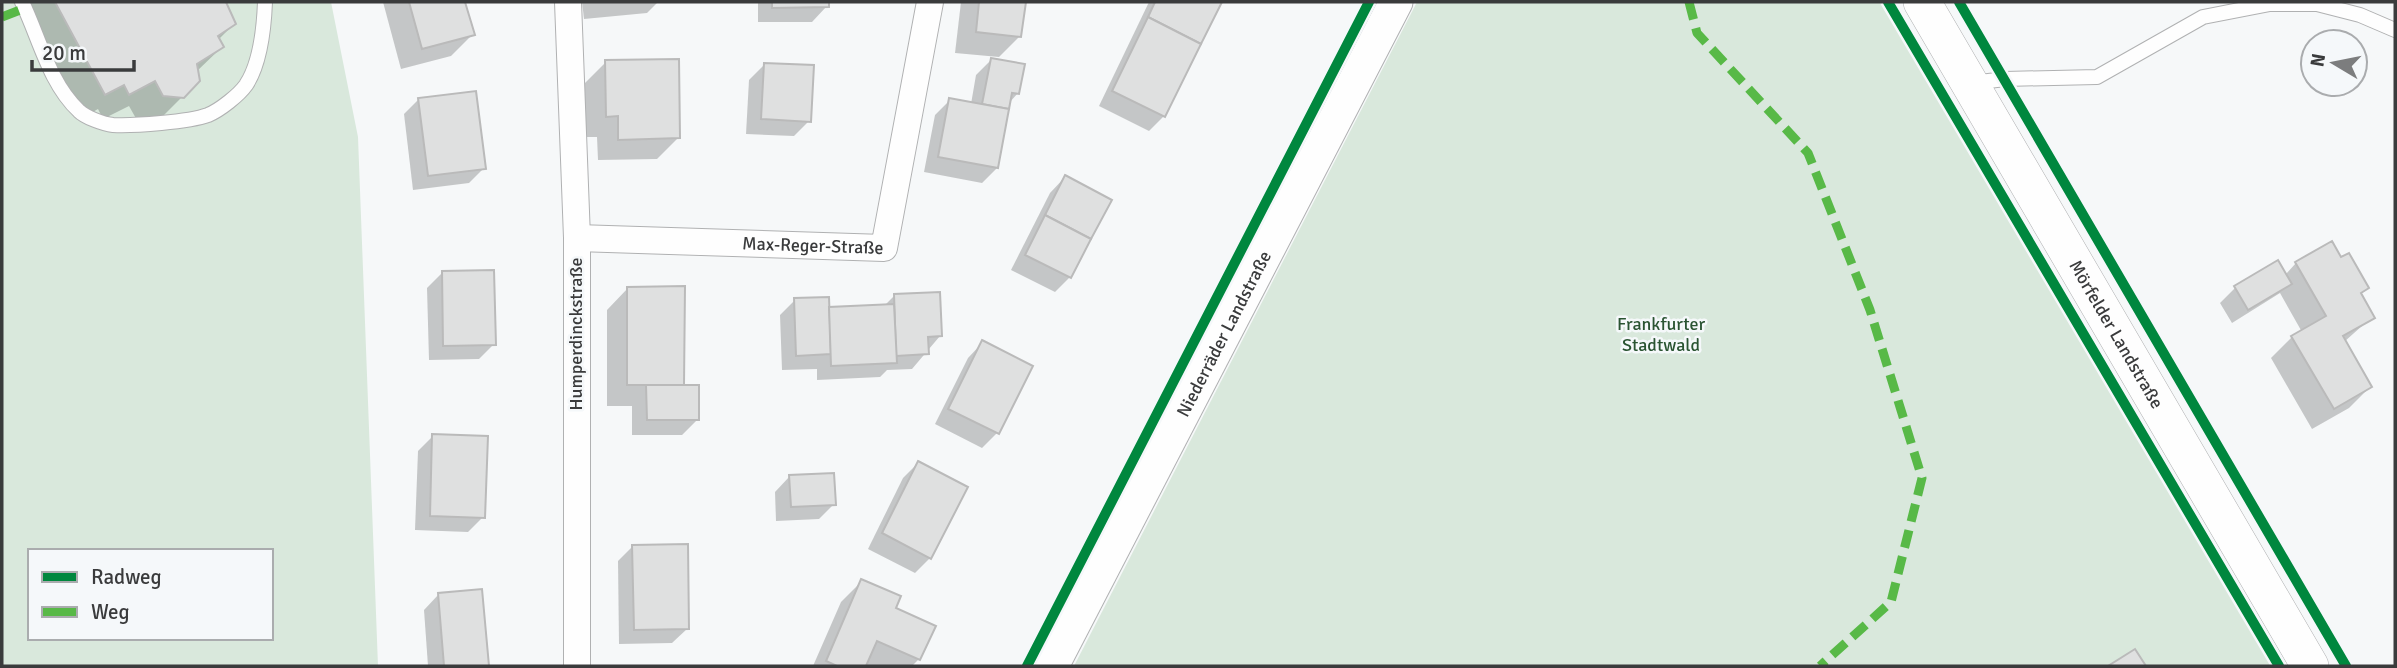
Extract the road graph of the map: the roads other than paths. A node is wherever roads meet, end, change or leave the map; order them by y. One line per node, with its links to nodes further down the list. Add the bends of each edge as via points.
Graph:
1 (22, 2): 2 (lane, via 64,93 80,113 110,125 209,115 226,103 246,85 256,59)
2 (265, 2)
3 (568, 2): 9 (street, Humperdinckstraße)
4 (930, 2): 9 (street, Max-Reger-Straße, via 884,248)
5 (1396, 2): 11 (street, Niederräder Landstraße)
6 (1922, 2): 8 (main road, Mörfelder Landstraße)
7 (2395, 30): 8 (lane, via 2317,4 2270,4 2203,18 2098,77)
8 (1971, 83): 12 (main road, Mörfelder Landstraße)
9 (576, 238): 10 (street, Humperdinckstraße)
10 (577, 666)
11 (1052, 666)
12 (2311, 666)

